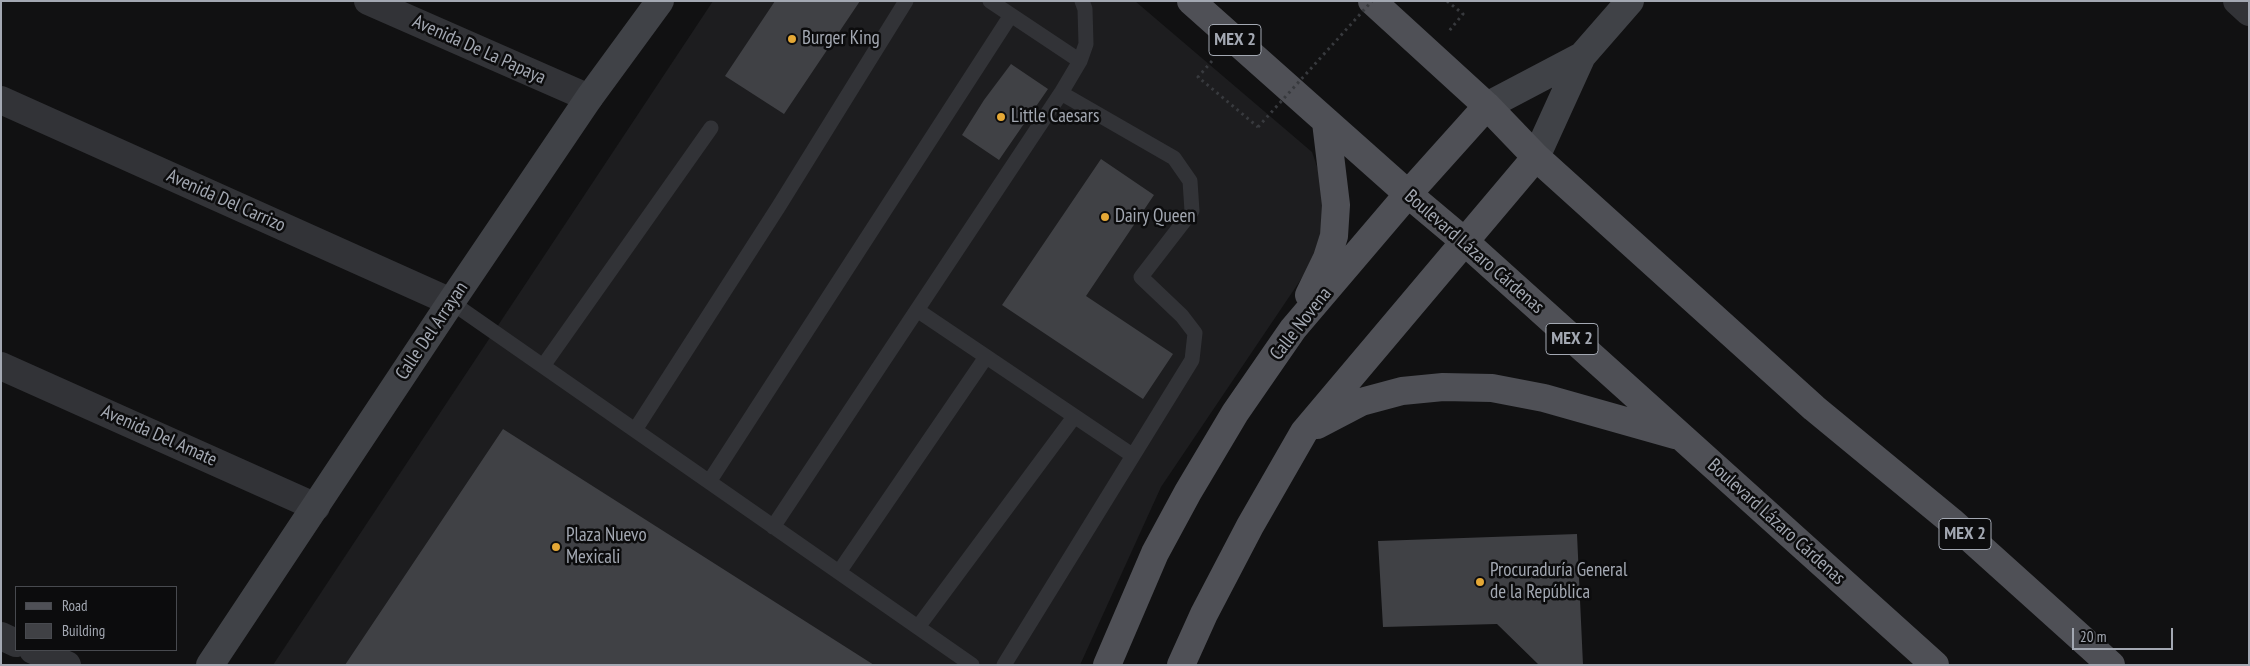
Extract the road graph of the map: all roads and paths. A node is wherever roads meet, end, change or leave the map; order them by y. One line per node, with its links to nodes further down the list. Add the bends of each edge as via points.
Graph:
1 (368, 1): 18 (street, Avenida De La Papaya)
2 (660, 1): 18 (street, Calle Del Arrayan)
3 (906, 1): 33 (lane, via 774,215)
4 (990, 1): 13 (lane)
5 (1082, 1): 15 (lane, via 1086,44)
6 (1191, 1): 21 (main road, Boulevard Lázaro Cárdenas / MEX 2)
7 (1372, 1): 16 (path, bridge, via 1258,127); 20 (main road, MEX 2)
8 (1447, 1): 12 (path)
9 (1630, 1): 14 (street, Calle Novena)
10 (2237, 1): 11 (street)
11 (2249, 12)
12 (1463, 14)
13 (1010, 15): 15 (lane); 37 (lane)
14 (1582, 56): 20 (street, Calle Novena); 23 (street, Calle Novena)
15 (1080, 61): 17 (lane)
16 (1198, 77)
17 (1061, 93): 27 (lane); 36 (lane, via 1174,158 1190,181 1192,211 1141,277 1195,333 1192,360)
18 (589, 98): 26 (street, Calle Del Arrayan)
19 (1, 100): 26 (street, Avenida Del Carrizo)
20 (1487, 106): 23 (main road, MEX 2); 24 (main road, Calle Novena)
21 (1326, 122): 24 (main road, Boulevard Lázaro Cárdenas / MEX 2); 28 (main road, via 1336,205 1334,236)
22 (711, 128): 31 (lane)
23 (1536, 157): 25 (main road, Calle Novena); 52 (main road, MEX 2, via 1814,408 1951,521)
24 (1408, 194): 25 (main road, Boulevard Lázaro Cárdenas / MEX 2); 28 (main road, Calle Novena)
25 (1464, 241): 34 (main road, Calle Novena); 35 (main road, Boulevard Lázaro Cárdenas / MEX 2)
26 (451, 302): 31 (lane); 38 (street, Calle Del Arrayan)
27 (917, 310): 29 (lane); 39 (lane)
28 (1293, 330): 49 (main road, Calle Novena, via 1235,413 1188,492 1155,553)
29 (986, 357): 32 (lane); 40 (lane)
30 (1, 366): 38 (street, Avenida Del Amate)
31 (544, 366): 33 (lane)
32 (1074, 417): 36 (lane); 41 (lane)
33 (635, 430): 37 (lane)
34 (1304, 432): 35 (main road, via 1361,402 1402,391 1443,387 1492,388 1544,398); 50 (main road, Calle Novena, via 1250,526)
35 (1681, 437): 51 (main road, Boulevard Lázaro Cárdenas / MEX 2)
36 (1132, 455): 48 (lane)
37 (709, 482): 39 (lane)
38 (316, 506): 46 (street, Calle Del Arrayan)
39 (773, 527): 40 (lane)
40 (839, 572): 41 (lane)
41 (918, 627): 47 (lane)
42 (1, 636): 43 (street)
43 (15, 642)
44 (35, 651): 45 (street)
45 (67, 665)
46 (210, 665)
47 (972, 665)
48 (1004, 665)
49 (1107, 665)
50 (1181, 665)
51 (1936, 665)
52 (2111, 665)

